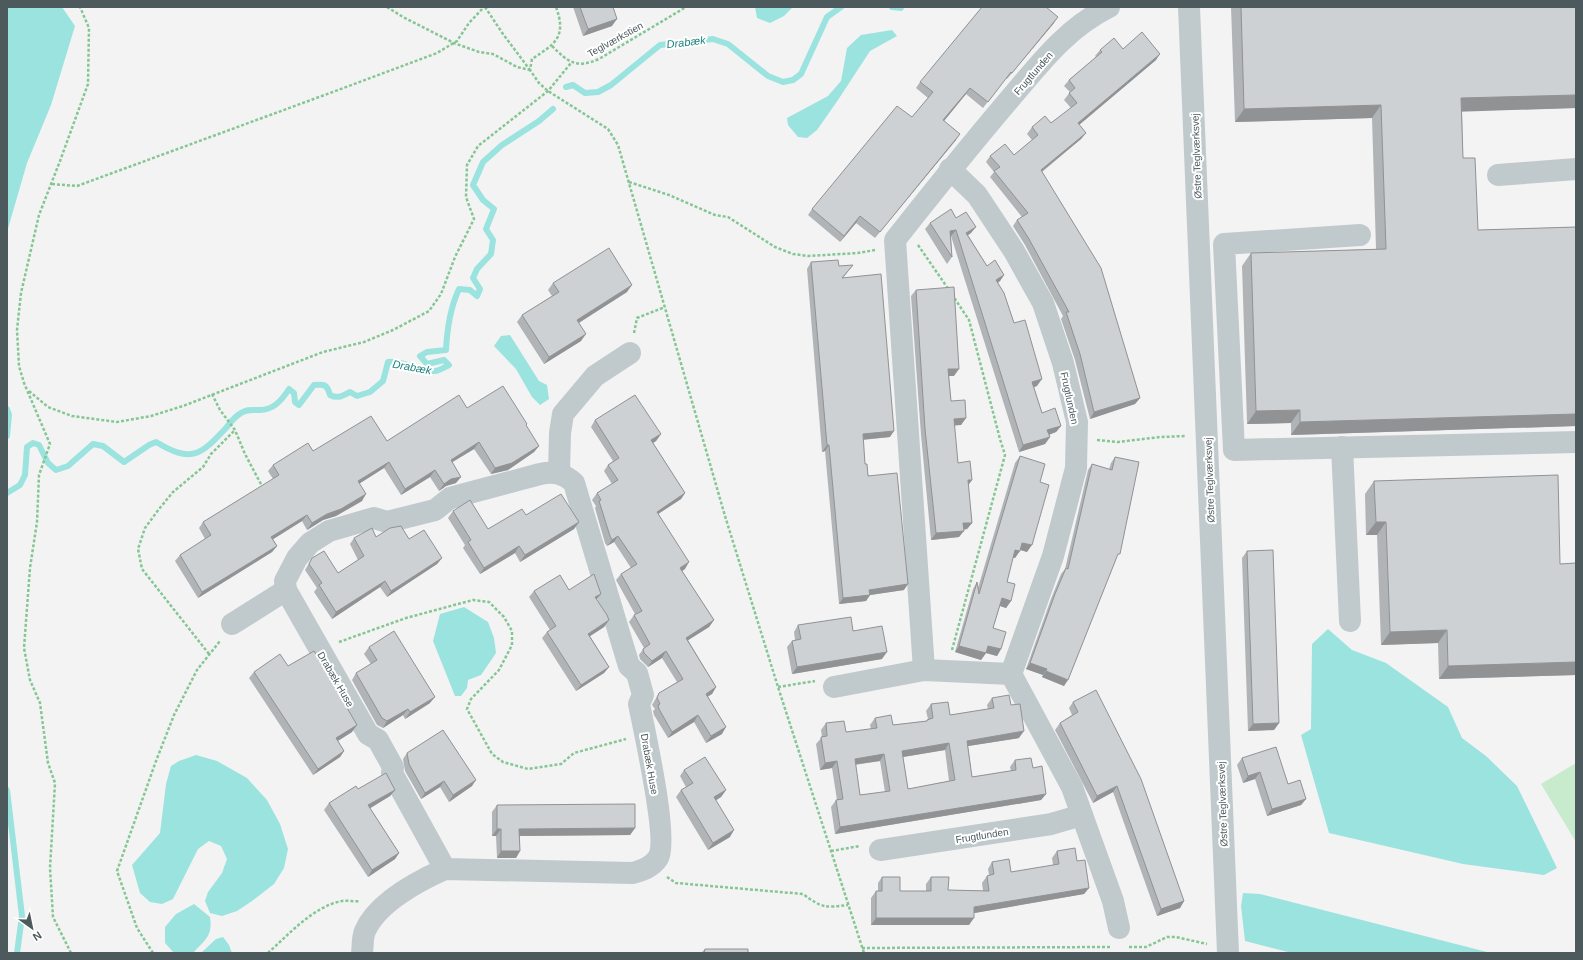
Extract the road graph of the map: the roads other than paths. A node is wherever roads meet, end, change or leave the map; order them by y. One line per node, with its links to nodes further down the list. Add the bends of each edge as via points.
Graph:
1 (1109, 7): 4 (street, Frugtlunden, via 1095,14 1060,41)
2 (1189, 7): 21 (street, Østre Teglværksvej)
3 (1576, 168): 5 (street)
4 (950, 169): 14 (street, Frugtlunden, via 895,240); 15 (street, Frugtlunden, via 977,196 1014,251 1043,303 1077,422 1076,468 1053,556)
5 (1498, 175)
6 (1360, 235): 9 (street, via 1224,244 1234,450)
7 (630, 354): 10 (street, via 596,376 563,414)
8 (1576, 442): 9 (street)
9 (1342, 447): 12 (street)
10 (559, 473): 11 (street, via 540,474 450,498 435,510 386,522 374,518 328,531 310,543 297,558 285,581); 19 (street, Drabæk Huse, via 574,483 629,666 637,673 643,695 639,704 662,837 659,856 648,868 633,873)
11 (286, 590): 13 (street); 19 (street, Drabæk Huse, via 368,734 378,740 393,767 392,773)
12 (1350, 621)
13 (232, 624)
14 (924, 670): 15 (street); 16 (street)
15 (1012, 674): 17 (street, via 1072,787)
16 (834, 687)
17 (1082, 815): 18 (street, Frugtlunden, via 1051,824); 20 (street, via 1113,901)
18 (880, 850)
19 (445, 869): 22 (street, via 419,881 388,903 370,920 364,933)
20 (1119, 941)
21 (1228, 951)
22 (362, 953)

